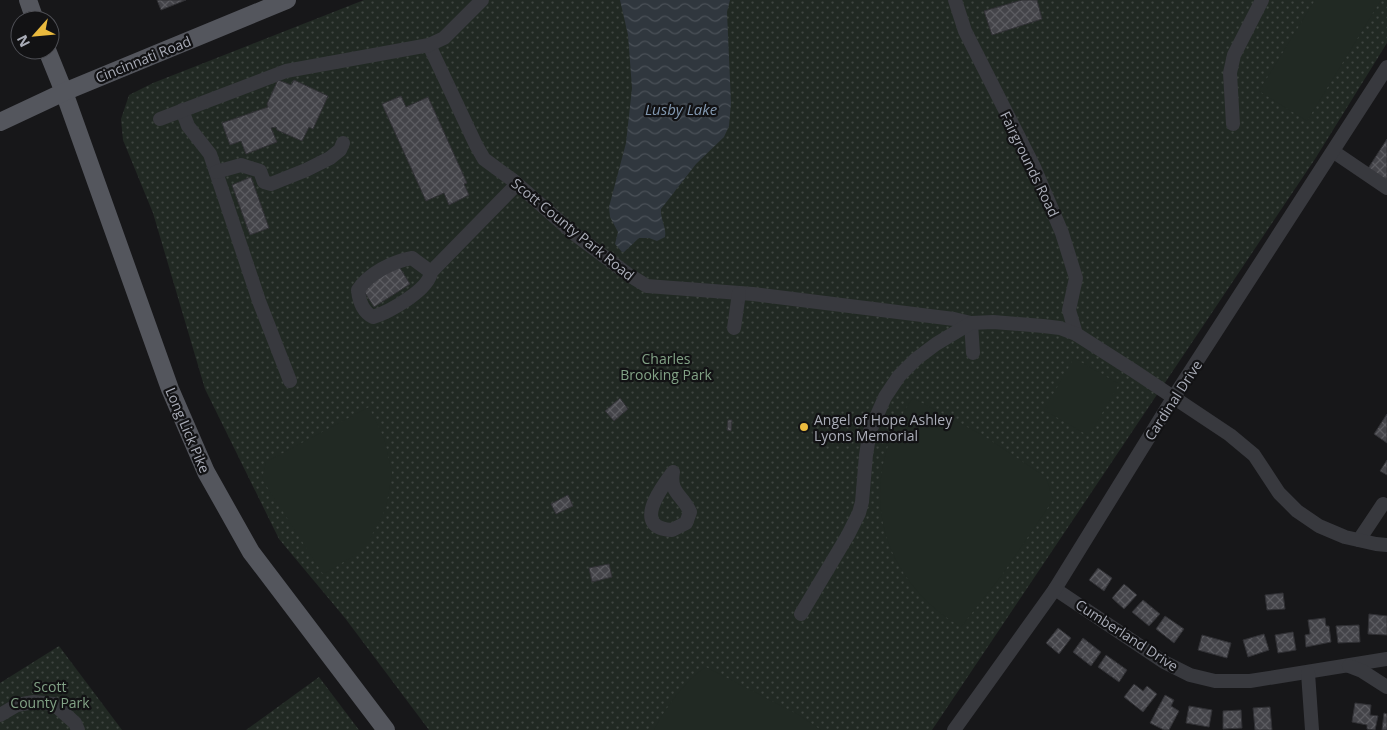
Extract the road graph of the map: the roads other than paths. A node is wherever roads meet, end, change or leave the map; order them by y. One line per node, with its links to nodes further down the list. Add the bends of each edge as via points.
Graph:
1 (287, 0): 8 (main road, Cincinnati Road)
2 (482, 0): 5 (street, via 444,38)
3 (955, 0): 22 (street, Fairgrounds Road, via 965,31 1034,167 1062,233 1076,278 1069,310)
4 (1262, 0): 12 (street, via 1234,55 1230,73)
5 (429, 45): 9 (street, via 286,70); 16 (street, Scott County Park Road, via 484,159)
6 (51, 60): 8 (main road, Long Lick Pike)
7 (1387, 68): 14 (street, Cardinal Drive)
8 (64, 92): 11 (main road, Cincinnati Road); 37 (main road, Long Lick Pike, via 170,389 206,472 251,552)
9 (182, 110): 10 (street); 15 (street, via 188,126 210,154)
10 (160, 119)
11 (0, 122)
12 (1233, 124)
13 (343, 143): 15 (street, via 330,158 271,184 264,182 260,171 241,165)
14 (1334, 152): 17 (street); 25 (street, Cardinal Drive)
15 (216, 172): 24 (street, via 259,301)
16 (517, 184): 18 (street); 19 (street, Scott County Park Road, via 586,243 647,286)
17 (1387, 188)
18 (431, 272): 18 (street, via 424,285 381,314 373,317 363,308 358,290 364,281 389,266 412,258)
19 (739, 293): 20 (street, Scott County Park Road, via 922,314); 21 (street)
20 (971, 323): 22 (street, Scott County Park Road, via 1055,327); 23 (street); 30 (street, via 916,359 898,376 885,397 870,431 859,513)
21 (734, 328)
22 (1076, 334): 25 (street)
23 (973, 353)
24 (290, 381)
25 (1174, 398): 27 (street, via 1254,455 1279,493 1297,511 1319,526); 29 (street, Cardinal Drive)
26 (1381, 513): 27 (street)
27 (1359, 540): 28 (street)
28 (1387, 545)
29 (1055, 589): 33 (street, Cumberland Drive, via 1164,662 1190,675 1215,681 1250,681); 38 (street, Cardinal Drive)
30 (801, 614)
31 (1387, 659): 32 (street, Cumberland Drive)
32 (1349, 666): 33 (street, Cumberland Drive); 34 (street)
33 (1308, 672): 39 (street)
34 (1387, 687)
35 (0, 715): 36 (street, via 17,705 34,702 54,704 75,723)
36 (78, 730)
37 (386, 730)
38 (954, 730)
39 (1312, 730)

